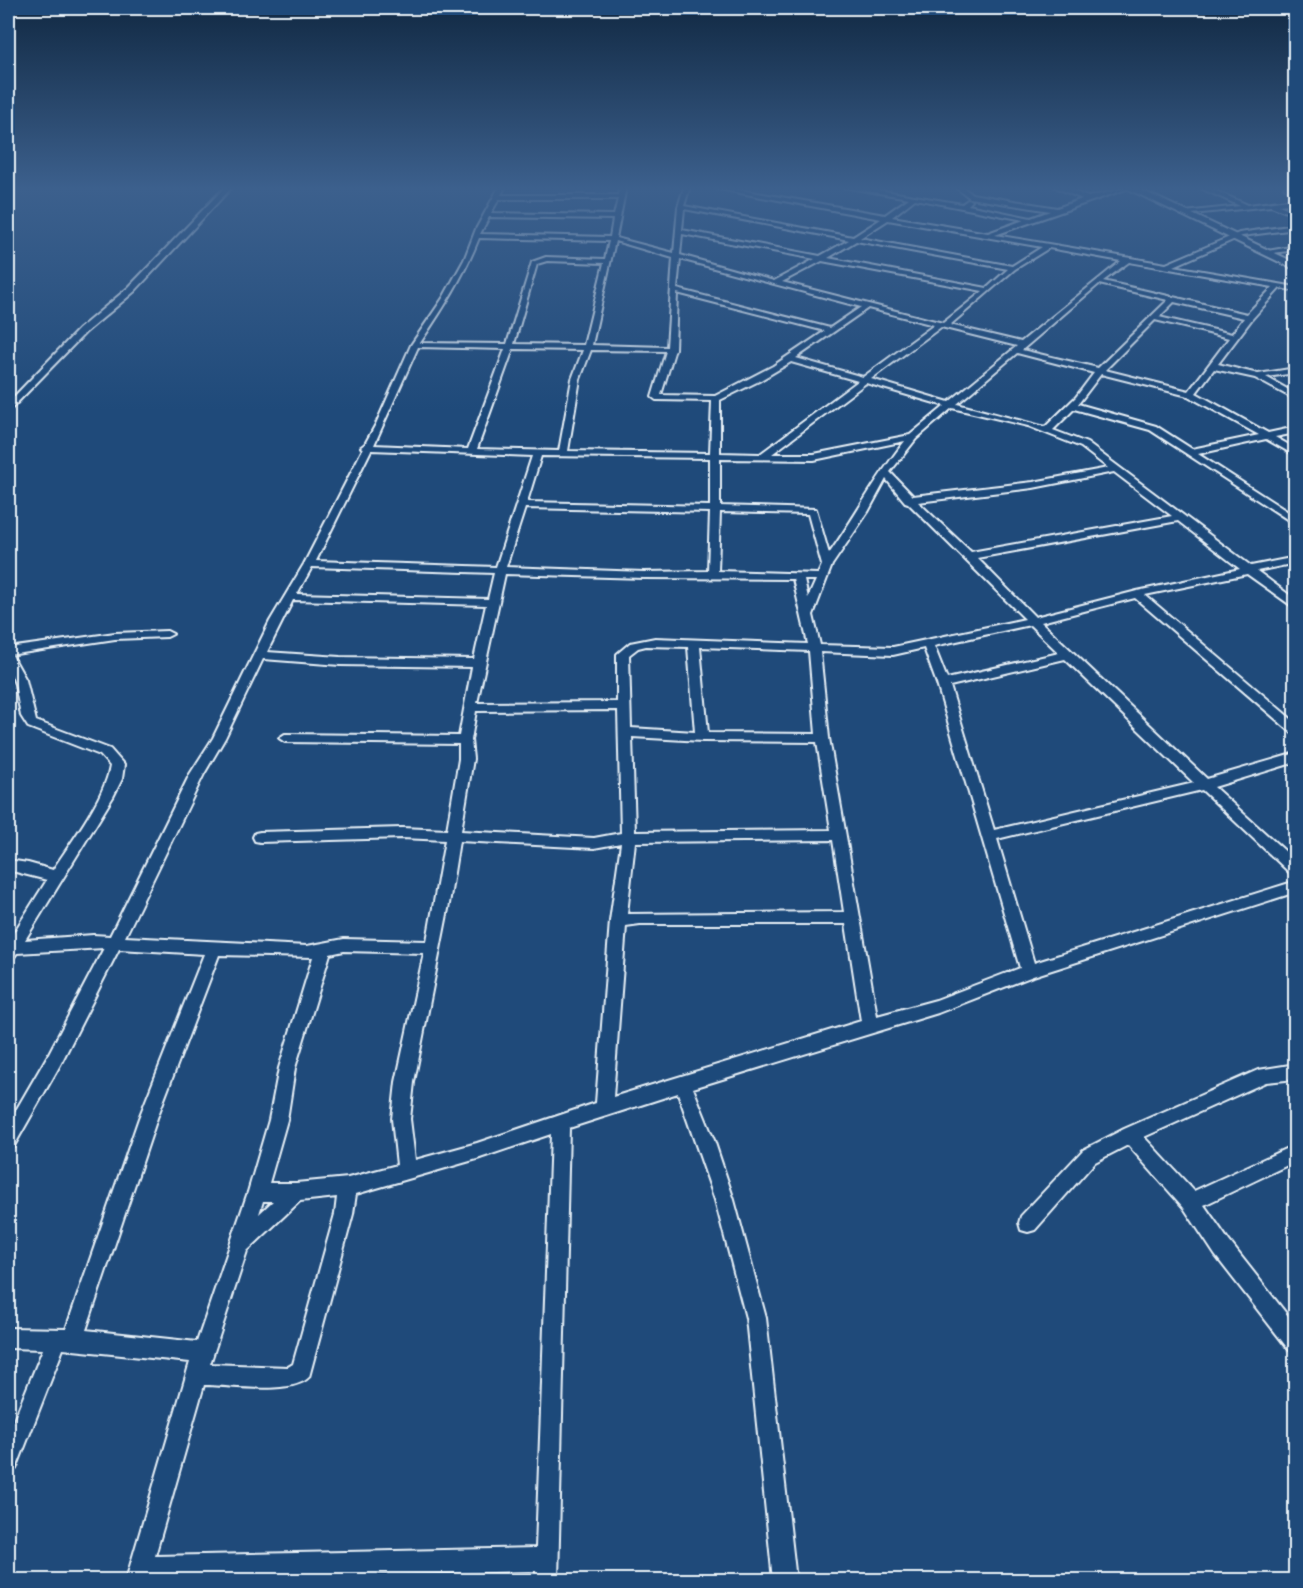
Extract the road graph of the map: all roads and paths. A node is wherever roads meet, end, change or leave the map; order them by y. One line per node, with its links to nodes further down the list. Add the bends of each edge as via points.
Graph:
1 (159, 261): 45 (street, via 82,331)
2 (465, 261): 29 (street, via 447,298)
3 (540, 261): 30 (street, via 534,263)
4 (609, 261): 32 (street)
5 (677, 261): 20 (street)
6 (696, 261): 17 (street)
7 (822, 261): 17 (street)
8 (837, 261): 21 (street)
9 (976, 261): 15 (street)
10 (1024, 261): 15 (street)
11 (1126, 261): 16 (street)
12 (1135, 261): 14 (street)
13 (1179, 261): 14 (street)
14 (1168, 266): 18 (street)
15 (1013, 268): 21 (street)
16 (1099, 282): 22 (street); 31 (street)
17 (775, 283): 23 (street)
18 (1278, 286): 19 (street); 24 (street)
19 (1296, 289)
20 (674, 290): 27 (street); 33 (street)
21 (989, 290): 26 (street)
22 (1172, 300): 24 (street); 25 (street)
23 (868, 305): 26 (street); 27 (street)
24 (1249, 317): 28 (street)
25 (1155, 318): 28 (street); 37 (street)
26 (943, 325): 31 (street); 39 (street)
27 (830, 330): 34 (street)
28 (1233, 337): 35 (street)
29 (415, 345): 30 (street); 50 (street)
30 (510, 346): 32 (street); 51 (street)
31 (1020, 348): 37 (street); 43 (street)
32 (587, 349): 33 (street); 55 (street, via 576,379)
33 (671, 349): 42 (street, via 656,398)
34 (791, 359): 39 (street); 42 (street)
35 (1214, 366): 38 (street); 40 (street)
36 (1296, 370): 38 (street)
37 (1098, 372): 40 (street); 44 (street)
38 (1258, 376): 41 (street)
39 (864, 381): 43 (street); 57 (street)
40 (1191, 394): 48 (street)
41 (1296, 398)
42 (716, 399): 56 (street)
43 (951, 405): 46 (street); 49 (street)
44 (1071, 405): 46 (street); 52 (street, via 1153,428)
45 (8, 407)
46 (1047, 430): 58 (street, via 1084,445)
47 (1296, 430): 48 (street)
48 (1267, 436): 52 (street); 53 (street)
49 (913, 437): 57 (street, via 814,457); 59 (street)
50 (366, 447): 51 (street); 67 (street)
51 (472, 451): 54 (street)
52 (1193, 452): 64 (street)
53 (1296, 453)
54 (537, 454): 55 (street); 61 (street)
55 (563, 454): 56 (street)
56 (714, 455): 57 (street); 62 (street)
57 (764, 455)
58 (1115, 469): 60 (street, via 1033,485); 63 (street)
59 (885, 472): 60 (street); 68 (street)
60 (908, 500): 65 (street)
61 (522, 505): 62 (street); 69 (street)
62 (716, 510): 68 (street, via 812,511); 71 (street)
63 (1180, 518): 65 (street); 70 (street)
64 (1296, 522)
65 (969, 556): 79 (street)
66 (1296, 560): 70 (street)
67 (309, 564): 69 (street); 75 (street)
68 (827, 565): 73 (street)
69 (500, 570): 71 (street); 76 (street)
70 (1250, 570): 74 (street); 77 (street)
71 (713, 574): 72 (street)
72 (798, 576): 73 (street); 78 (street)
73 (820, 577): 78 (street)
74 (1137, 594): 79 (street); 92 (street)
75 (289, 597): 76 (street); 85 (street)
76 (494, 602): 88 (street)
77 (1296, 606)
78 (807, 615): 83 (street)
79 (1031, 621): 82 (street); 86 (street)
80 (167, 634): 84 (street, via 115,636)
81 (694, 643): 83 (street); 90 (street, via 646,642 628,648 623,654); 94 (street)
82 (928, 644): 83 (street, via 893,651); 89 (street)
83 (814, 646): 96 (street)
84 (8, 651)
85 (261, 655): 88 (street, via 340,661); 111 (street, via 192,784)
86 (1065, 655): 89 (street); 99 (street)
87 (8, 658): 107 (street, via 22,685 26,717 32,724 105,752 117,765 106,797)
88 (479, 663): 91 (street)
89 (943, 684): 102 (street)
90 (622, 706): 91 (street); 93 (street)
91 (471, 707): 97 (street)
92 (1296, 730)
93 (626, 732): 94 (street); 104 (street)
94 (702, 737): 96 (street)
95 (285, 738): 97 (street)
96 (823, 738): 101 (street)
97 (465, 740): 100 (street, via 466,759)
98 (1296, 757): 99 (street)
99 (1204, 785): 102 (street); 106 (street)
100 (453, 835): 103 (street); 104 (street, via 594,843); 114 (street)
101 (839, 835): 104 (street); 109 (street)
102 (989, 836): 116 (street)
103 (260, 837)
104 (628, 837): 110 (street)
105 (8, 866): 107 (street)
106 (1296, 870)
107 (56, 877): 112 (street)
108 (1296, 886): 116 (street)
109 (852, 918): 110 (street); 117 (street)
110 (618, 921): 120 (street)
111 (115, 942): 112 (street); 113 (street); 123 (street)
112 (9, 946)
113 (214, 947): 115 (street, via 307,952); 133 (street)
114 (432, 947): 115 (street); 125 (street, via 405,1082 401,1119)
115 (324, 948): 127 (street, via 287,1068 278,1120)
116 (1029, 971): 117 (street, via 938,1006)
117 (870, 1025): 119 (street)
118 (1296, 1071): 122 (street, via 1264,1075)
119 (682, 1084): 120 (street); 140 (street, via 708,1152 756,1318)
120 (604, 1108): 121 (street)
121 (560, 1125): 125 (street); 138 (street)
122 (1130, 1135): 129 (street); 130 (street, via 1089,1156)
123 (8, 1140)
124 (1296, 1152): 129 (street)
125 (407, 1172): 126 (street)
126 (348, 1187): 128 (street); 136 (street, via 302,1370 288,1377)
127 (258, 1192): 128 (street); 131 (street)
128 (296, 1192): 131 (street)
129 (1191, 1202): 134 (street)
130 (1028, 1223)
131 (238, 1246): 135 (street)
132 (8, 1338): 133 (street)
133 (65, 1339): 135 (street); 137 (street)
134 (1296, 1343)
135 (203, 1353): 136 (street)
136 (197, 1374): 139 (street)
137 (8, 1461)
138 (548, 1570): 139 (street)
139 (139, 1574)
140 (784, 1581)

